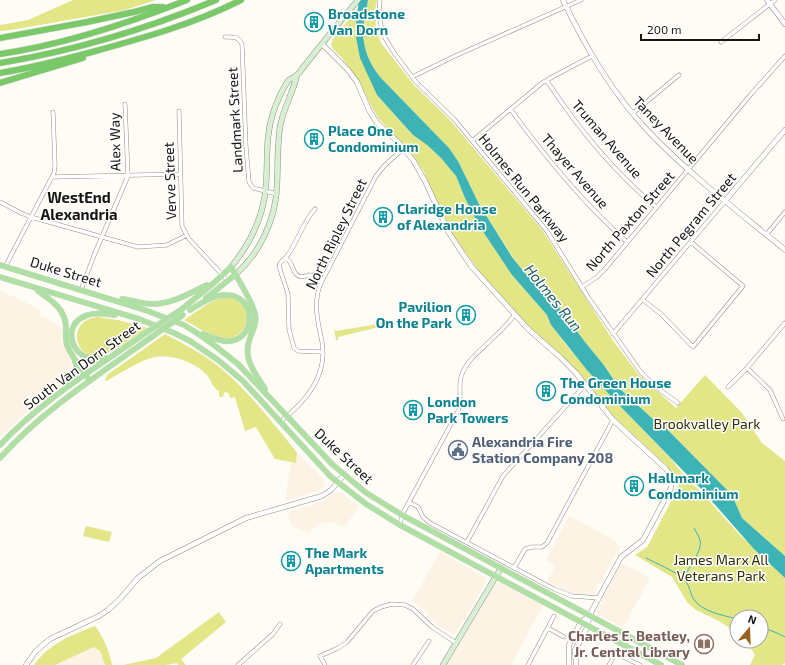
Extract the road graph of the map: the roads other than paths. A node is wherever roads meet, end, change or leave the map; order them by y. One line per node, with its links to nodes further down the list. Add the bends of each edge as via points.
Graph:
1 (187, 0): 10 (highway)
2 (216, 0): 23 (highway, via 131,31)
3 (242, 0): 15 (highway)
4 (380, 0): 27 (street, Holmes Run Parkway, via 383,34)
5 (563, 0): 11 (street, Taney Avenue)
6 (581, 0): 11 (street)
7 (775, 0): 9 (street)
8 (357, 1): 19 (main road)
9 (768, 2): 12 (street); 18 (street)
10 (169, 7): 13 (highway, via 153,7); 20 (highway, via 95,31)
11 (566, 7): 21 (street, Taney Avenue); 27 (street)
12 (785, 24)
13 (21, 34): 14 (highway); 17 (highway)
14 (0, 35)
15 (151, 35): 24 (highway, via 57,61); 29 (highway)
16 (225, 37): 42 (street, Landmark Street, via 240,39 242,44 248,182 253,188)
17 (0, 38)
18 (720, 42)
19 (322, 44): 25 (main road); 37 (street, via 348,70 377,123)
20 (0, 54)
21 (592, 56): 28 (street); 34 (street, Taney Avenue)
22 (785, 56): 38 (street, North Paxton Street)
23 (0, 63)
24 (0, 73)
25 (297, 75): 42 (main road, via 289,81 271,118 266,147); 43 (main road, via 281,121 277,146)
26 (679, 76): 34 (street)
27 (412, 77): 36 (street, Holmes Run Parkway, via 449,113)
28 (546, 81): 31 (street); 46 (street, Truman Avenue, via 583,132 632,186)
29 (0, 83)
30 (126, 104): 40 (street, Alex Way)
31 (512, 110): 36 (street); 53 (street, Thayer Avenue, via 567,182)
32 (179, 111): 39 (street, Verve Street)
33 (53, 112): 41 (street, via 55,164)
34 (633, 113): 38 (street, Taney Avenue)
35 (785, 130): 44 (street, North Pegram Street)
36 (472, 141): 66 (street, Holmes Run Parkway, via 547,231)
37 (404, 148): 63 (street, North Ripley Street, via 376,176); 71 (street, via 422,176 458,248)
38 (688, 169): 44 (street, Taney Avenue); 46 (street, North Paxton Street)
39 (181, 174): 40 (street); 50 (street, Verve Street, via 182,222)
40 (128, 176): 41 (street); 52 (street, Alex Way)
41 (52, 177): 49 (street)
42 (265, 192): 43 (street, Landmark Street); 58 (main road, via 260,216 242,252)
43 (277, 194): 59 (main road, via 269,225 258,248 243,268)
44 (725, 201): 51 (street, Taney Avenue); 54 (street, North Pegram Street)
45 (0, 202): 49 (street)
46 (656, 207): 53 (street, North Paxton Street)
47 (315, 209): 56 (street)
48 (785, 212): 51 (street)
49 (31, 217): 52 (street); 57 (street)
50 (187, 235): 52 (street, via 169,245 160,246 137,246); 60 (street, Verve Street)
51 (766, 235): 55 (street, Taney Avenue)
52 (102, 237): 67 (street, Alex Way)
53 (627, 242): 66 (street, North Paxton Street, via 597,277)
54 (691, 242): 69 (street, North Pegram Street); 69 (street, via 743,286 693,347)
55 (785, 250)
56 (286, 258): 63 (street, via 291,261 296,274 302,277 309,275); 76 (street, via 279,266 288,294 292,344 298,352)
57 (2, 266): 67 (main road, Duke Street)
58 (231, 267): 59 (main road); 60 (main road, South Van Dorn Street)
59 (235, 274): 62 (main road); 87 (main road, via 256,316 248,344 248,360)
60 (222, 275): 62 (street, Verve Street); 64 (main road, South Van Dorn Street)
61 (0, 278): 65 (main road, Duke Street)
62 (228, 281): 70 (main road)
63 (322, 281): 76 (street, North Ripley Street, via 316,300 316,314)
64 (215, 282): 68 (main road, via 165,303 152,304); 78 (main road, South Van Dorn Street, bridge, via 182,309)
65 (35, 288): 72 (main road, Duke Street); 77 (main road, via 62,312 66,343)
66 (582, 288): 75 (street, Holmes Run Parkway)
67 (81, 290): 68 (main road, Duke Street)
68 (104, 296): 74 (main road, Duke Street)
69 (643, 300): 75 (street, North Pegram Street)
70 (190, 310): 74 (main road, via 209,299 228,295 238,298 245,304 250,320 245,333 230,341 217,339); 82 (main road, South Van Dorn Street, bridge)
71 (514, 316): 84 (street, via 561,358); 97 (street, via 465,366 460,382 461,398 458,411)
72 (139, 319): 78 (main road, via 95,313 76,322 72,330 72,340 80,354 96,360); 92 (main road, Duke Street, via 174,333 208,353 243,381)
73 (785, 323): 79 (street)
74 (184, 325): 87 (main road, Duke Street, via 238,364)
75 (613, 334): 88 (street, Holmes Run Parkway, via 647,379)
76 (322, 352): 89 (street, North Ripley Street, via 319,372 313,387)
77 (73, 356): 81 (main road); 86 (main road, via 75,374)
78 (112, 356): 80 (main road, South Van Dorn Street)
79 (747, 368): 85 (street); 90 (street, via 770,390)
80 (92, 371): 81 (main road, South Van Dorn Street); 82 (main road)
81 (86, 375): 83 (main road); 86 (main road, South Van Dorn Street)
82 (95, 377): 83 (main road, South Van Dorn Street)
83 (90, 380): 94 (main road, South Van Dorn Street, via 38,422)
84 (585, 385): 91 (street); 100 (street, via 503,476)
85 (728, 387)
86 (63, 390): 93 (main road, South Van Dorn Street, via 40,407)
87 (271, 400): 89 (main road, Duke Street)
88 (678, 403)
89 (287, 416): 92 (street, North Ripley Street); 95 (main road, Duke Street)
90 (783, 419)
91 (613, 420): 102 (street, via 547,543 542,547 525,549); 104 (street, via 672,477 671,488 643,540 621,557)
92 (280, 422): 96 (main road, Duke Street)
93 (0, 445)
94 (0, 458)
95 (344, 475): 96 (street); 98 (main road, Duke Street, via 365,492)
96 (338, 483): 99 (main road, Duke Street); 114 (street, via 322,496 246,518 160,561 138,578 106,611 50,639 36,651)
97 (409, 502): 98 (street); 100 (street, via 418,507 428,521)
98 (402, 515): 99 (street); 101 (main road, Duke Street)
99 (397, 524): 103 (main road, Duke Street)
100 (467, 542): 102 (street)
101 (500, 568): 103 (main road); 106 (main road, Duke Street)
102 (514, 568): 104 (street, via 560,592 577,597)
103 (496, 576): 107 (main road, Duke Street); 113 (main road)
104 (599, 598): 106 (street)
105 (554, 616): 110 (street)
106 (589, 616): 107 (street); 109 (street); 125 (main road, Duke Street)
107 (581, 622): 109 (main road, Duke Street); 120 (street, via 569,646)
108 (280, 624): 115 (street, via 273,634)
109 (588, 626): 121 (street, via 575,650); 124 (main road, Duke Street)
110 (548, 628): 111 (street); 119 (street)
111 (564, 636)
112 (429, 640): 117 (street)
113 (456, 643): 116 (street, via 432,628 413,609 405,605 392,604 373,612 350,640 320,656); 118 (main road)
114 (26, 665)
115 (238, 665)
116 (325, 665)
117 (413, 665)
118 (442, 665)
119 (528, 665)
120 (570, 665)
121 (576, 665)
122 (609, 665): 123 (street, via 617,654)
123 (640, 665)
124 (661, 665)
125 (682, 665)

